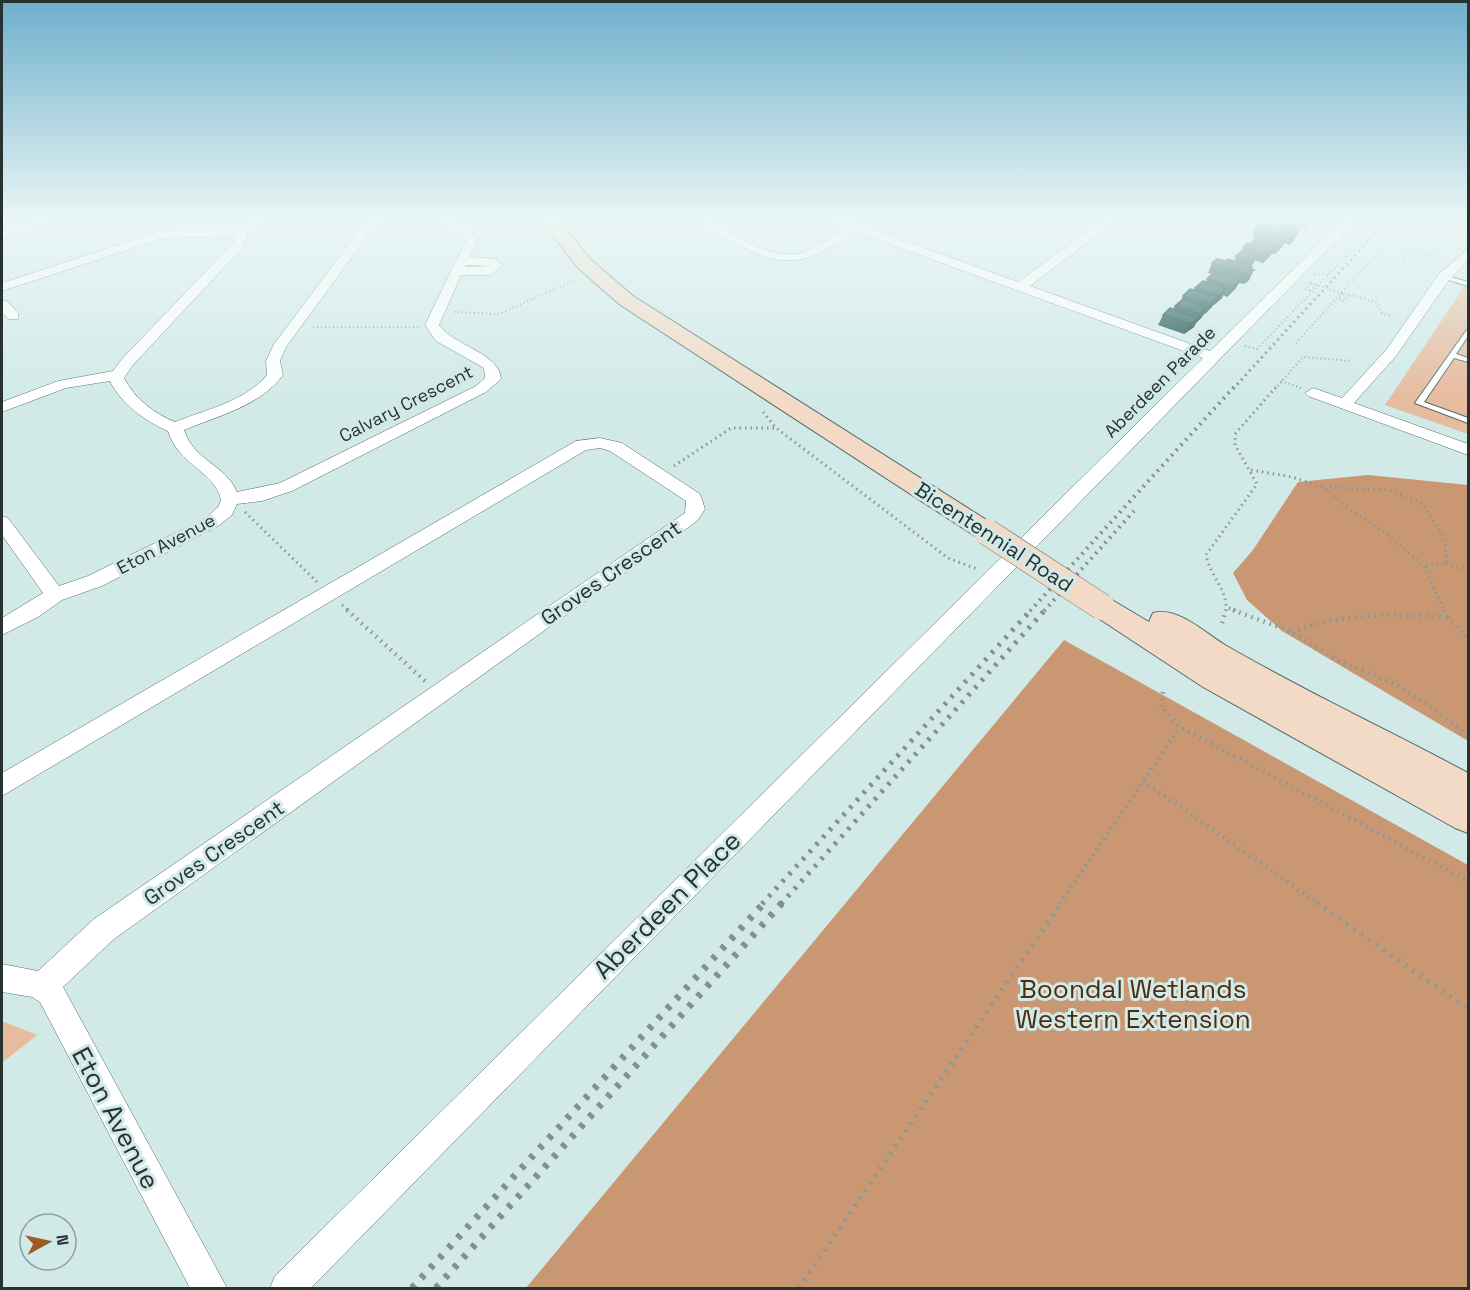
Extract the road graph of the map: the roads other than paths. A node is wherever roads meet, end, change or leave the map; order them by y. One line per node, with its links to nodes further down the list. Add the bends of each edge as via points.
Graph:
1 (26, 279): 13 (street)
2 (206, 279): 21 (street)
3 (330, 279): 26 (street, via 275,355 275,375 268,385)
4 (453, 279): 28 (street, Calvary Crescent, via 434,319 441,338 493,370 495,374 489,384 286,487)
5 (600, 279): 31 (main road, Bicentennial Road, via 626,300)
6 (623, 279): 31 (main road, Bicentennial Road)
7 (998, 279): 14 (street)
8 (1031, 279): 14 (street)
9 (1291, 279): 19 (street, Aberdeen Parade)
10 (1442, 279): 23 (street, via 1391,353)
11 (1452, 279): 12 (lane)
12 (1468, 284)
13 (2, 287)
14 (1020, 287): 19 (street)
15 (2, 304): 16 (street)
16 (13, 316)
17 (1468, 332): 18 (lane)
18 (1452, 355): 20 (lane); 25 (lane, via 1419,403)
19 (1213, 357): 30 (street, Aberdeen Parade)
20 (1468, 360)
21 (117, 375): 24 (street, via 63,384); 26 (street, via 121,388 152,418)
22 (1313, 393): 23 (street)
23 (1344, 405): 27 (street)
24 (2, 407)
25 (1468, 421)
26 (175, 428): 28 (street, Eton Avenue, via 182,446 228,488)
27 (1468, 450)
28 (231, 499): 32 (street, Eton Avenue, via 226,510 212,522 95,581)
29 (2, 522): 32 (street)
30 (1047, 522): 41 (street, Aberdeen Place)
31 (993, 526): 33 (main road, Bicentennial Road, bridge)
32 (55, 595): 34 (street, Eton Avenue)
33 (1108, 599): 36 (main road, Bicentennial Road); 37 (main road, Bicentennial Road, via 1214,678)
34 (2, 627)
35 (2, 785): 39 (street, Groves Crescent, via 575,448 608,444 694,498 696,509 691,517 104,929)
36 (1468, 790)
37 (1468, 817)
38 (2, 978): 39 (street)
39 (43, 986): 40 (street, Eton Avenue, via 56,1003)
40 (208, 1288)
41 (287, 1288)

